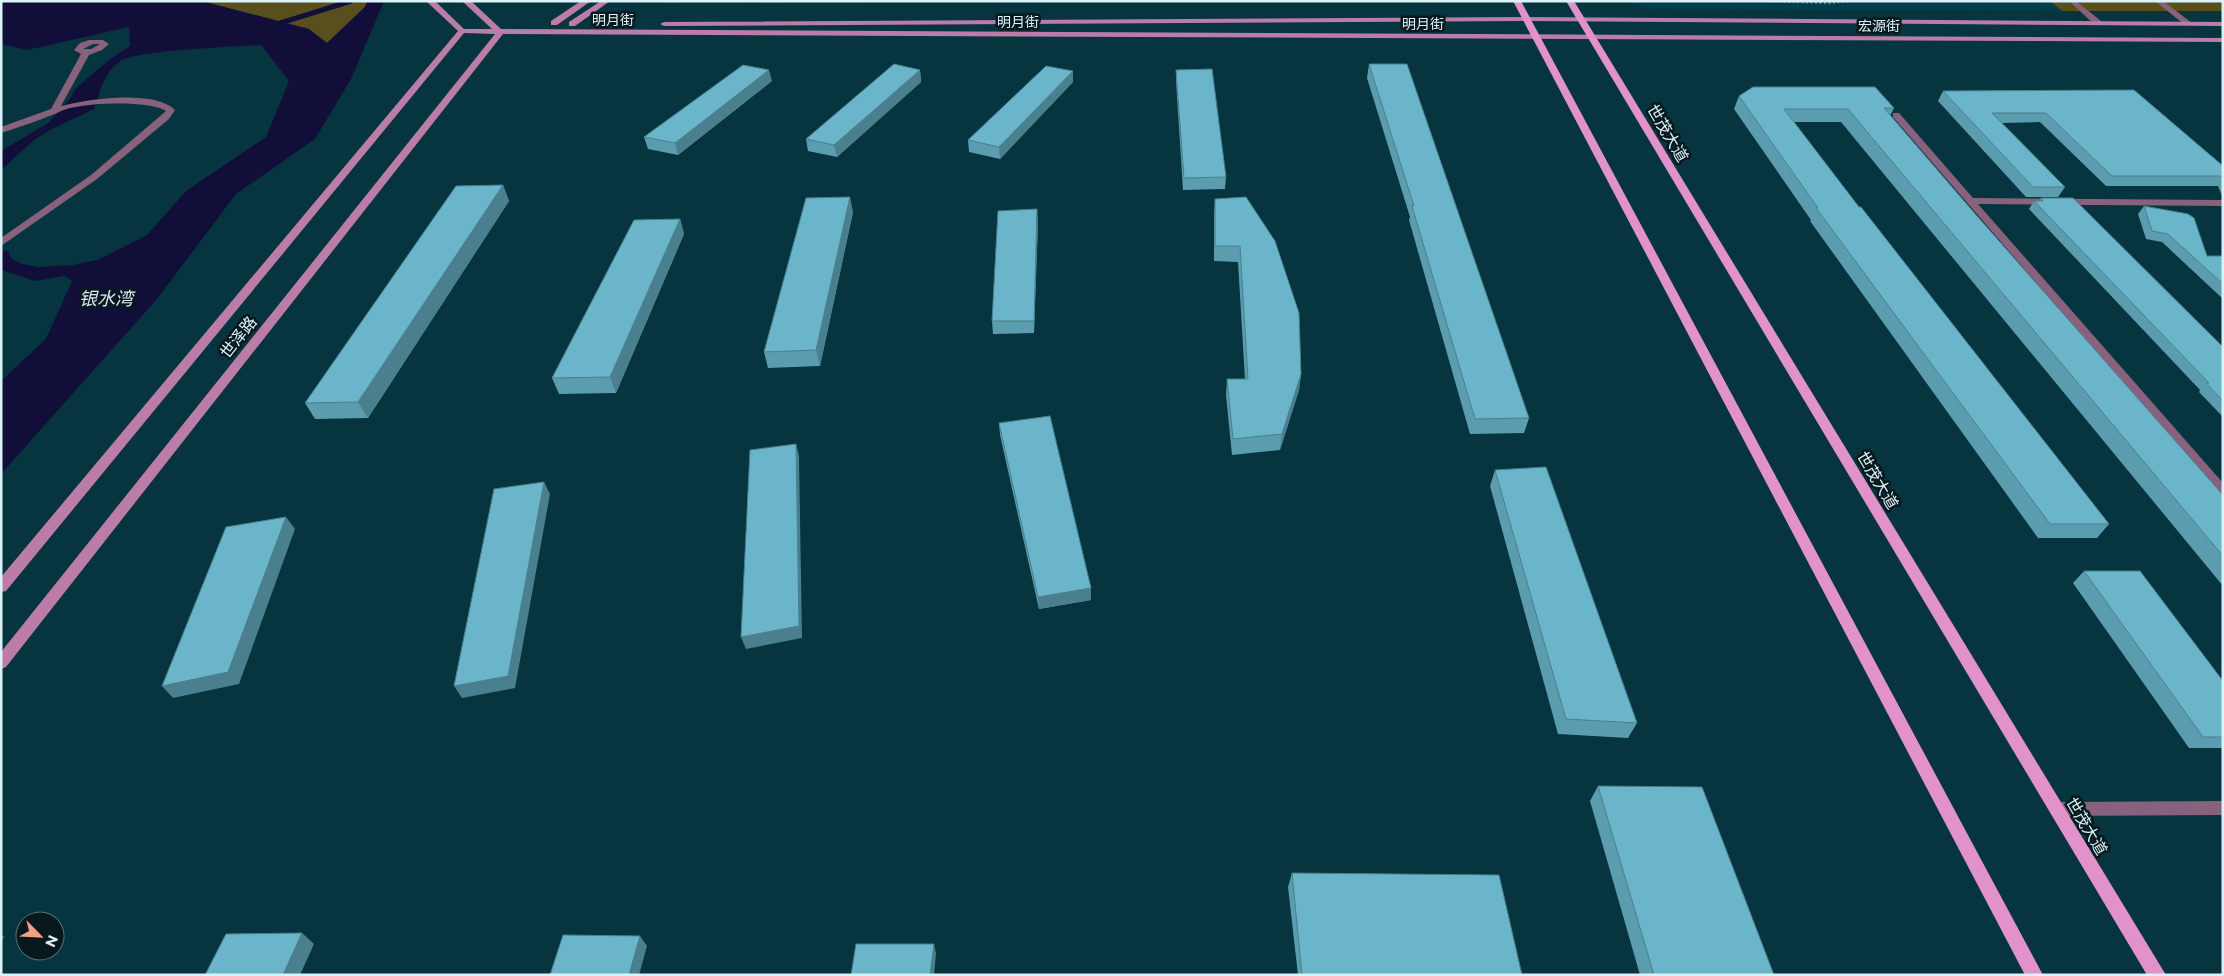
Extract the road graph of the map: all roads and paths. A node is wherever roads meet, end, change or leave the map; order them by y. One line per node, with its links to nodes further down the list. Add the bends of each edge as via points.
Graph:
1 (430, 1): 18 (street)
2 (466, 1): 19 (street)
3 (587, 1): 13 (street)
4 (606, 1): 15 (street)
5 (1517, 1): 11 (main road)
6 (1570, 1): 12 (main road, 世茂大道)
7 (1770, 1): 8 (path)
8 (1848, 1)
9 (2072, 1): 14 (lane)
10 (2158, 1): 16 (lane)
11 (1526, 19): 12 (street, 宏源街); 15 (street, 明月街); 20 (main road)
12 (1581, 20): 14 (street, 宏源街); 21 (main road, 世茂大道)
13 (554, 23): 15 (street, 明月街); 19 (street, 明月街)
14 (2098, 23): 16 (street, 宏源街)
15 (572, 24)
16 (2188, 24): 17 (street, 宏源街)
17 (2223, 24)
18 (462, 31): 19 (street, 明月街); 31 (street, 世泽路)
19 (500, 32): 20 (street, 明月街); 32 (street, 世泽路)
20 (1536, 37): 21 (street, 宏源街); 35 (main road)
21 (1592, 37): 22 (street, 宏源街); 34 (main road, 世茂大道)
22 (2223, 40)
23 (86, 52): 24 (street)
24 (53, 112): 26 (street); 29 (street, via 65,107 100,103 153,102 171,110 94,177)
25 (1896, 116): 27 (lane)
26 (1, 130)
27 (1971, 201): 28 (lane); 30 (lane)
28 (2223, 203)
29 (4, 240)
30 (2223, 491)
31 (1, 587)
32 (1, 663)
33 (2223, 808): 34 (street)
34 (2057, 809): 36 (main road, 世茂大道)
35 (2034, 975)
36 (2157, 975)

